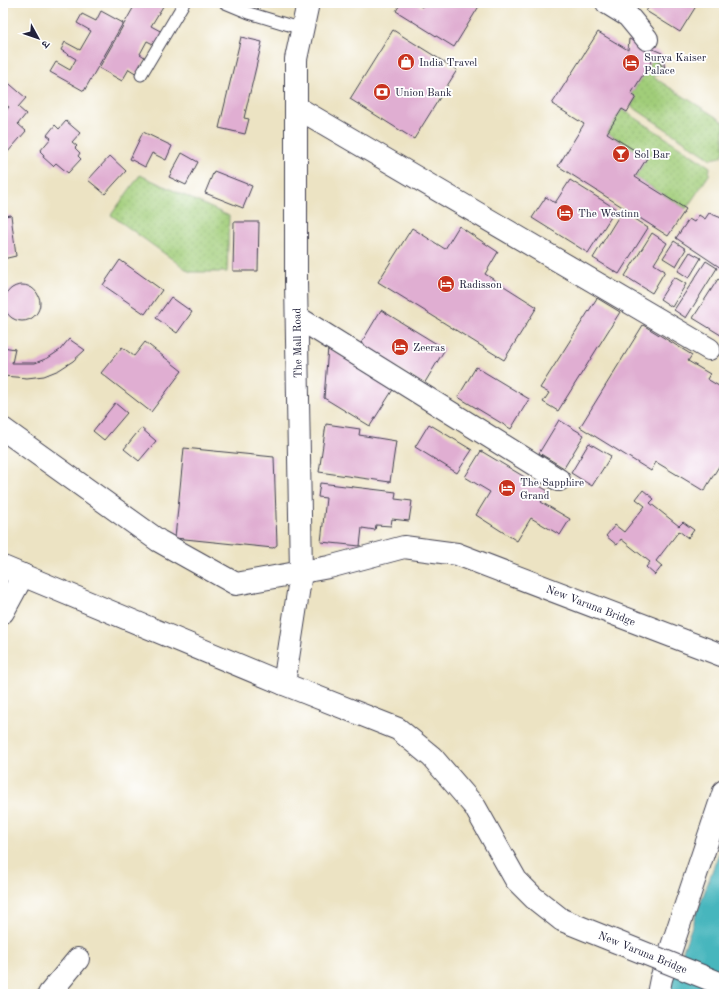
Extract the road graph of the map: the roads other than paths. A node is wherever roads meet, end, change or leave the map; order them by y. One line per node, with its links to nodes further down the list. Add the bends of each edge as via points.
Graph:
1 (184, 3): 7 (lane)
2 (225, 3): 5 (lane)
3 (308, 3): 5 (street, The Mall Road)
4 (607, 3): 6 (street, via 628,16)
5 (302, 29): 8 (street, The Mall Road, via 296,59)
6 (646, 39)
7 (142, 75)
8 (296, 107): 9 (street, The Mall Road); 10 (street)
9 (297, 317): 12 (street); 14 (street, The Mall Road)
10 (709, 349)
11 (3, 429): 14 (street, New Varuna Bridge, via 159,541 236,584)
12 (559, 480)
13 (3, 567): 15 (street, New Varuna Bridge)
14 (301, 573): 17 (street, New Varuna Bridge, via 404,547 457,554); 18 (street, The Mall Road)
15 (23, 575): 16 (street); 18 (street, New Varuna Bridge)
16 (3, 612)
17 (724, 656)
18 (284, 684): 21 (street, New Varuna Bridge, bridge, via 398,729 432,757 475,807 516,880 562,920)
19 (724, 792): 23 (street)
20 (78, 959): 22 (street)
21 (724, 985)
22 (49, 994)
23 (658, 994)

